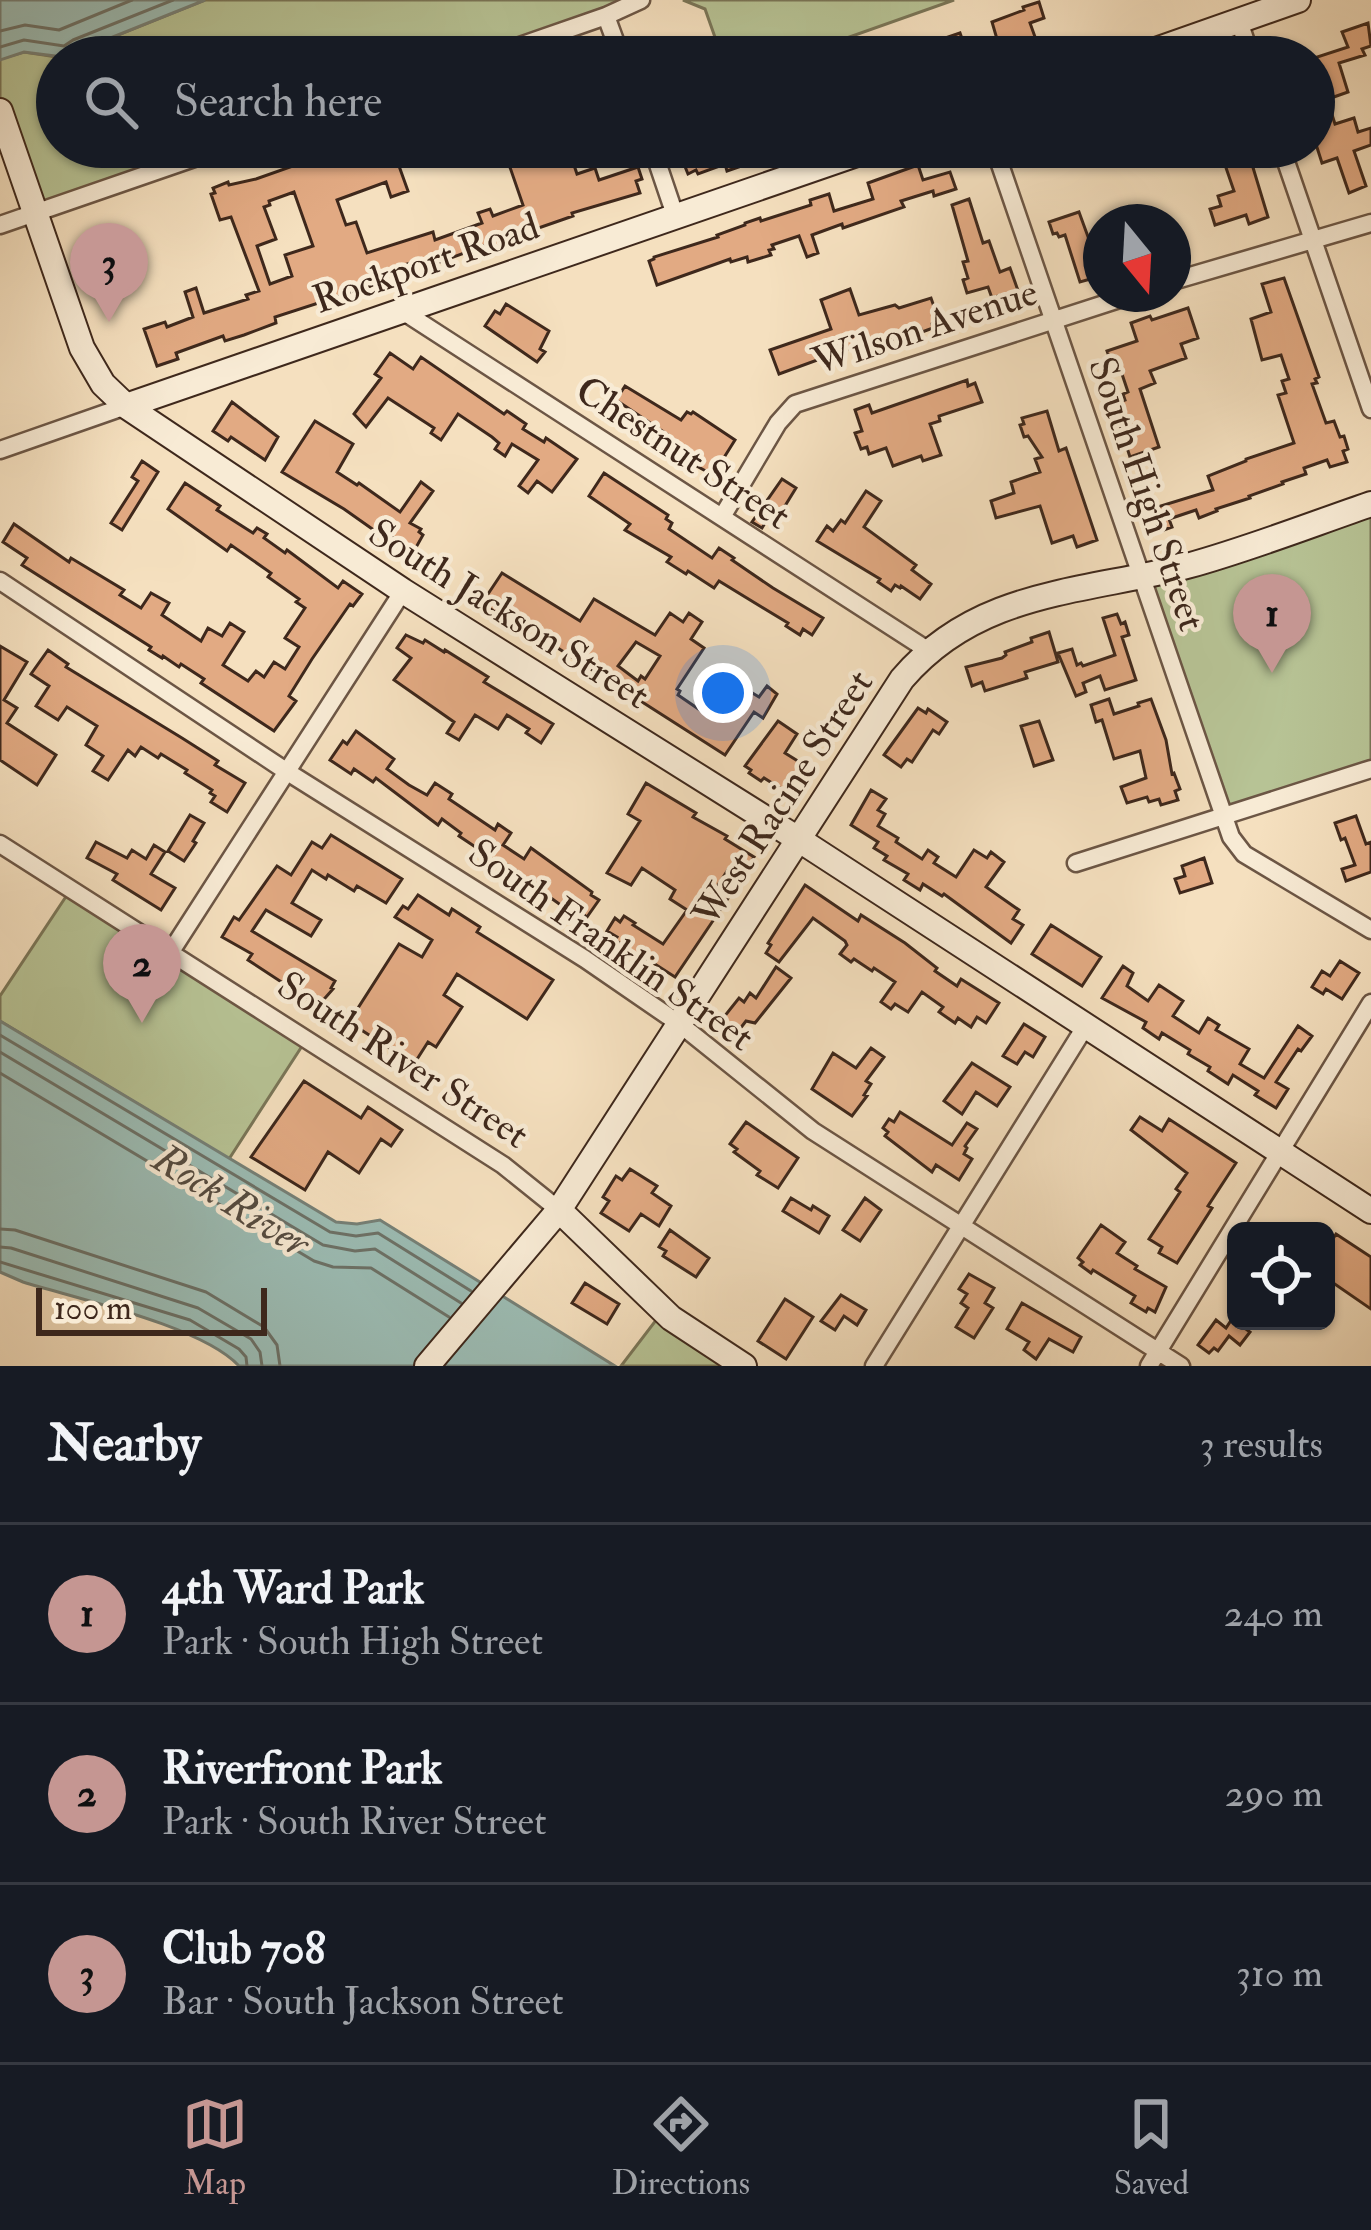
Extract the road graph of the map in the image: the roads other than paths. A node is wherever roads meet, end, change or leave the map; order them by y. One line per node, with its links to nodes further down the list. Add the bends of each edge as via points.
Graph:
1 (641, 0): 3 (street)
2 (1298, 0): 4 (street)
3 (606, 16): 5 (street); 6 (street)
4 (1239, 21): 7 (street); 8 (street)
5 (548, 36)
6 (613, 36)
7 (1196, 36)
8 (1244, 36)
9 (0, 111): 15 (street, South Jackson Street)
10 (165, 168): 15 (street)
11 (659, 168): 16 (street)
12 (815, 168): 16 (street, Rockport Road)
13 (1001, 168): 23 (street, South High Street)
14 (1288, 168): 19 (street)
15 (34, 213): 18 (street); 24 (street, South Jackson Street, via 82,348)
16 (676, 215): 21 (street, Rockport Road)
17 (1371, 223): 19 (street)
18 (0, 225)
19 (1312, 240): 20 (street); 25 (street)
20 (1191, 276)
21 (401, 310): 24 (street, Rockport Road); 28 (street, Chestnut Street)
22 (1083, 312): 23 (street, Wilson Avenue)
23 (1052, 322): 28 (street, Wilson Avenue, via 795,404); 29 (street, South High Street)
24 (126, 406): 26 (street, Rockport Road); 31 (street, South Jackson Street)
25 (1371, 409)
26 (0, 450)
27 (1371, 504): 29 (street, West Racine Street)
28 (722, 517): 32 (street, Chestnut Street)
29 (1140, 577): 32 (street, West Racine Street, via 1010,606); 35 (street, South High Street)
30 (0, 581): 34 (street, South Franklin Street)
31 (403, 591): 34 (street); 36 (street, South Jackson Street)
32 (928, 651): 36 (street, West Racine Street)
33 (1371, 769): 35 (street)
34 (286, 771): 40 (street); 42 (street, South Franklin Street)
35 (1223, 817): 38 (street); 39 (street, South High Street, via 1244,854)
36 (798, 839): 42 (street, West Racine Street); 43 (street, South Jackson Street)
37 (0, 844): 40 (street, South River Street)
38 (1076, 862)
39 (1371, 930)
40 (170, 953): 45 (street, South River Street, via 503,1165)
41 (1371, 1003): 44 (street)
42 (681, 1025): 45 (street, West Racine Street); 47 (street, South Franklin Street, via 813,1131)
43 (1085, 1027): 44 (street, South Jackson Street); 47 (street)
44 (1281, 1152): 46 (street, South Jackson Street); 48 (street)
45 (560, 1210): 49 (street, West Racine Street); 50 (street, South River Street, via 671,1318)
46 (1371, 1211)
47 (962, 1226): 48 (street, South Franklin Street); 51 (street)
48 (1154, 1359): 52 (street, South Franklin Street)
49 (428, 1366)
50 (744, 1366)
51 (874, 1366)
52 (1181, 1366)

